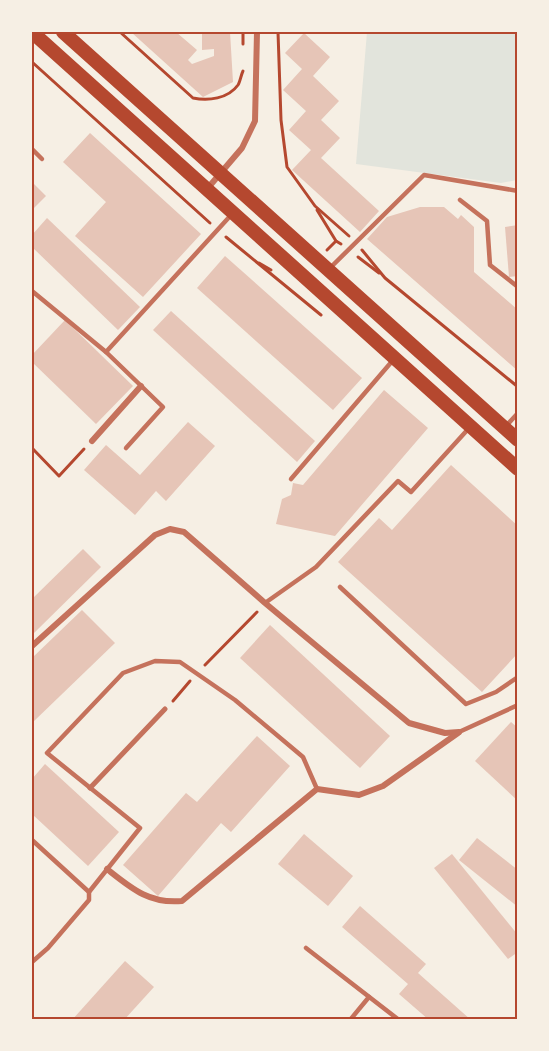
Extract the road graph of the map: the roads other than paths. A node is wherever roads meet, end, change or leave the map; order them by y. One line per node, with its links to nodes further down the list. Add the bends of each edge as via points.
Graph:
1 (32, 32): 7 (main road)
2 (63, 32): 6 (main road)
3 (257, 32): 6 (street, via 255,121 242,148)
4 (32, 149): 5 (lane)
5 (42, 159)
6 (221, 175): 7 (street); 11 (main road)
7 (206, 190): 10 (main road)
8 (518, 191): 11 (lane, via 424,175)
9 (460, 200): 12 (lane, via 487,221 490,265)
10 (232, 214): 14 (lane); 15 (main road)
11 (328, 271): 19 (main road)
12 (518, 287)
13 (32, 291): 14 (lane)
14 (106, 352): 16 (lane)
15 (394, 359): 18 (main road); 24 (lane)
16 (141, 386): 21 (street); 22 (lane, via 163,408)
17 (518, 413): 19 (lane)
18 (470, 427): 23 (main road); 26 (lane, via 411,492 398,481 316,567)
19 (504, 428): 20 (main road)
20 (518, 440)
21 (92, 441)
22 (126, 448)
23 (518, 469)
24 (291, 478)
25 (340, 587): 28 (lane, via 466,704 496,692)
26 (265, 603): 27 (street, via 184,532 170,529 156,535); 31 (street, via 409,723 445,733)
27 (32, 646)
28 (518, 677)
29 (518, 705): 31 (lane)
30 (165, 709): 32 (street)
31 (459, 732): 33 (street, via 382,786 359,795)
32 (90, 788): 33 (lane, via 46,753 123,673 155,661 180,662 235,700 303,757); 35 (lane, via 140,828)
33 (317, 789): 35 (street, via 182,901 164,903 132,889)
34 (32, 840): 36 (lane)
35 (107, 869): 36 (lane)
36 (89, 892): 38 (lane, via 89,900)
37 (306, 948): 39 (lane)
38 (32, 962)
39 (369, 997): 40 (lane); 41 (lane)
40 (350, 1020)
41 (399, 1020)

